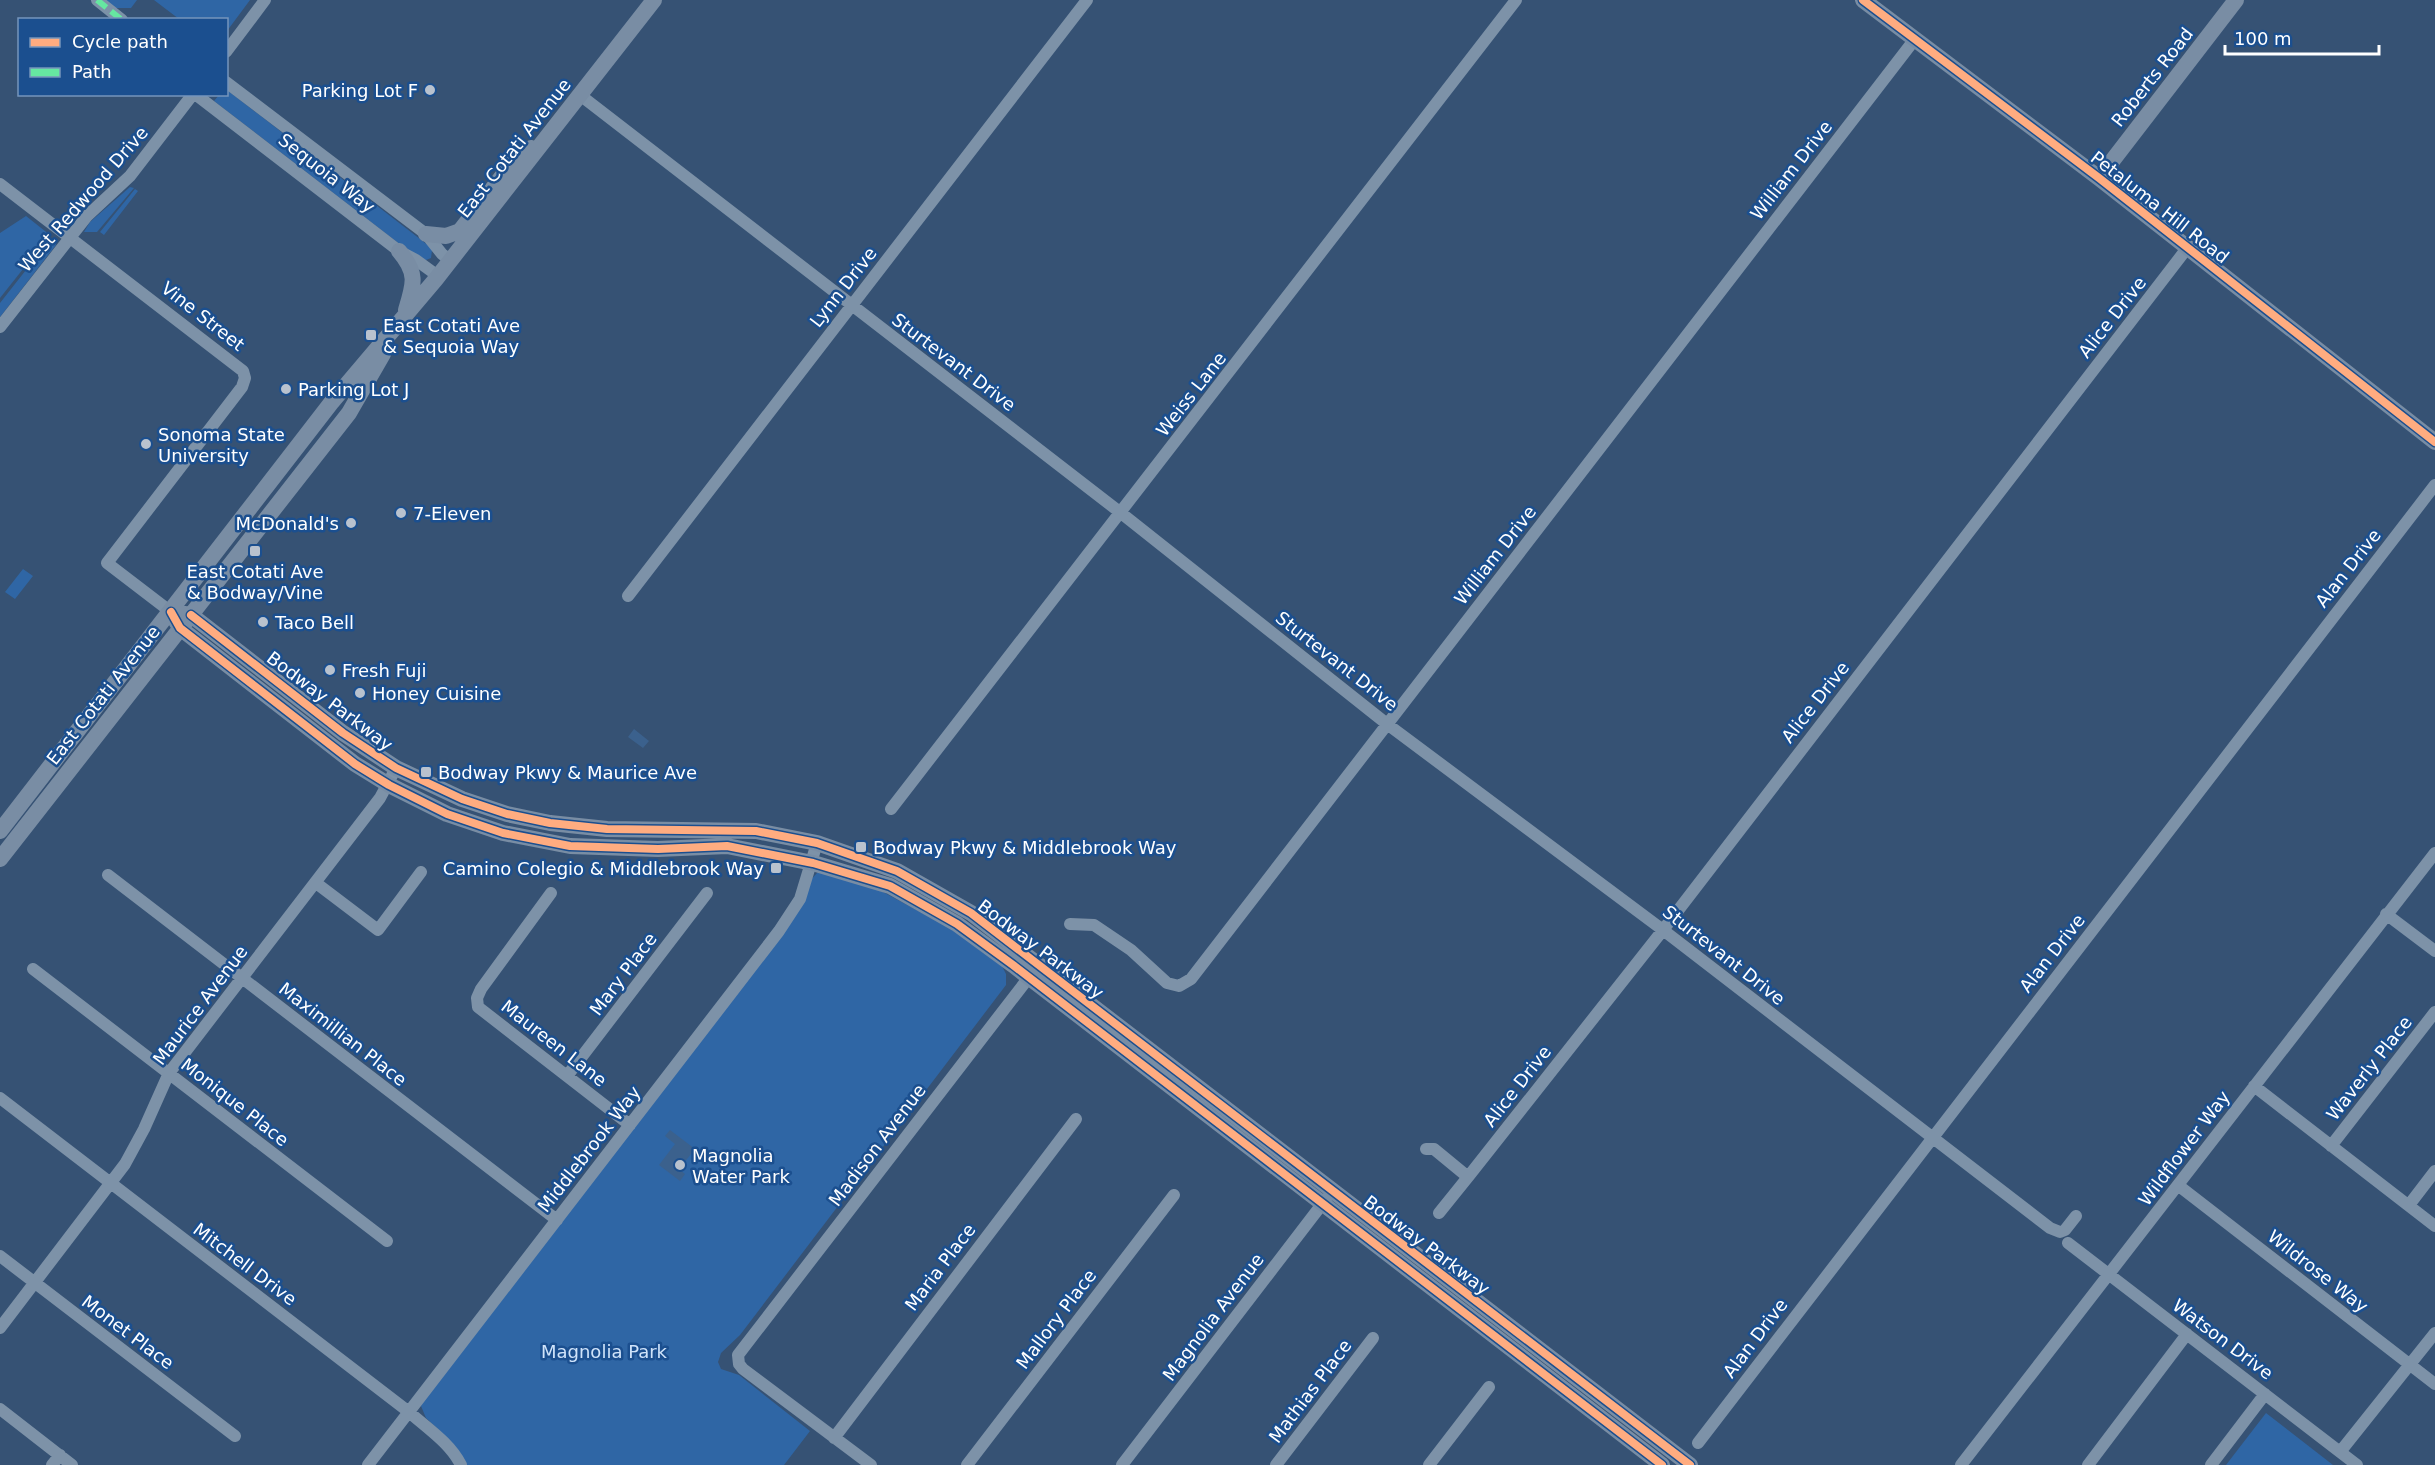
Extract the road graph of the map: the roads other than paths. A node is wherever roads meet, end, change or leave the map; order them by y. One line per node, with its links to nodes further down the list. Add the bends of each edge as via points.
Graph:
1 (97, 0): 8 (street)
2 (266, 0): 10 (street)
3 (654, 0): 12 (street, East Cotati Avenue)
4 (1087, 0): 24 (street, Lynn Drive)
5 (1516, 0): 29 (street, Weiss Lane)
6 (1863, 0): 9 (street, Petaluma Hill Road)
7 (2236, 0): 16 (street, Roberts Road)
8 (120, 18)
9 (1915, 39): 16 (street, Petaluma Hill Road); 34 (street, William Drive)
10 (228, 48)
11 (228, 84): 18 (street, Sequoia Way)
12 (580, 95): 15 (street, East Cotati Avenue); 24 (street, Sturtevant Drive)
13 (192, 96): 19 (street, West Redwood Drive, via 130,176)
14 (197, 96): 21 (street, Sequoia Way)
15 (551, 133): 18 (street, via 514,161 459,231 446,236); 22 (street, East Cotati Avenue)
16 (2099, 178): 20 (street, Petaluma Hill Road)
17 (0, 184): 19 (street, Vine Street)
18 (426, 234): 22 (street, Sequoia Way)
19 (70, 236): 26 (street, West Redwood Drive); 31 (street, Vine Street, via 238,364 245,378 107,563)
20 (2188, 247): 27 (street, Petaluma Hill Road); 50 (street, Alice Drive)
21 (399, 251): 23 (street, Sequoia Way); 25 (street, via 413,274)
22 (451, 261): 23 (street, East Cotati Avenue)
23 (438, 276): 25 (street, East Cotati Avenue)
24 (850, 306): 29 (street, Sturtevant Drive); 30 (street, Lynn Drive)
25 (403, 320): 31 (street, East Cotati Avenue, via 331,403); 32 (street, East Cotati Avenue, via 349,413)
26 (0, 327)
27 (2435, 442)
28 (2435, 485): 62 (street, Alan Drive)
29 (1121, 513): 34 (street, Sturtevant Drive); 37 (street, Weiss Lane)
30 (628, 596)
31 (171, 612): 32 (street, Bodway Parkway); 33 (street, Bodway Parkway); 38 (street, East Cotati Avenue)
32 (191, 615): 33 (street, East Cotati Avenue); 35 (street, Bodway Parkway, via 343,733)
33 (180, 628): 36 (street, Bodway Parkway, via 355,764); 41 (street, East Cotati Avenue)
34 (1387, 724): 49 (street, William Drive, via 1191,979 1179,986 1167,983 1131,950 1094,925); 50 (street, Sturtevant Drive)
35 (396, 768): 36 (street, Maurice Avenue); 39 (street, Bodway Parkway, via 462,800 550,823 607,829 756,831)
36 (388, 785): 42 (street, Bodway Parkway, via 447,814 503,833 570,846 727,846); 45 (street, Maurice Avenue)
37 (891, 808)
38 (0, 831)
39 (817, 843): 42 (street, Middlebrook Way); 53 (street, Bodway Parkway, via 897,872 971,913)
40 (2435, 853): 48 (street, Wildflower Way)
41 (0, 860)
42 (813, 863): 53 (street, Bodway Parkway, via 890,886); 61 (street, Middlebrook Way, via 800,899 779,931)
43 (421, 872): 45 (street, via 378,930)
44 (108, 875): 54 (street, Maximillian Place)
45 (316, 883): 54 (street, Maurice Avenue)
46 (550, 893): 57 (street, Maureen Lane, via 477,998 478,1007)
47 (707, 893): 57 (street, Mary Place)
48 (2386, 914): 51 (street); 58 (street, Wildflower Way)
49 (1070, 924)
50 (1663, 930): 62 (street, Sturtevant Drive); 66 (street, Alice Drive)
51 (2435, 951)
52 (33, 969): 56 (street, Monique Place)
53 (1033, 971): 70 (street, Bodway Parkway); 92 (street, Madison Avenue, via 738,1355 742,1370)
54 (242, 978): 56 (street, Maurice Avenue); 74 (street, Maximillian Place)
55 (2435, 1012): 63 (street, Waverly Place)
56 (169, 1073): 67 (street, Maurice Avenue, via 144,1129); 76 (street, Monique Place)
57 (567, 1076): 61 (street, Maureen Lane)
58 (2254, 1086): 63 (street); 68 (street, Wildflower Way)
59 (0, 1098): 67 (street, Mitchell Drive)
60 (1076, 1119): 92 (street, Maria Place)
61 (630, 1125): 74 (street, Middlebrook Way)
62 (1931, 1138): 73 (street, Sturtevant Drive, via 2055,1231 2065,1230); 93 (street, Alan Drive)
63 (2331, 1146): 71 (street)
64 (1426, 1149): 66 (street, via 1434,1149)
65 (2435, 1171): 71 (street)
66 (1468, 1177): 72 (street, Alice Drive)
67 (111, 1184): 80 (street, Maurice Avenue); 90 (street, Mitchell Drive)
68 (2179, 1186): 79 (street, Wildflower Way); 85 (street, Wildrose Way)
69 (1174, 1195): 100 (street, Mallory Place)
70 (1328, 1197): 101 (street, Magnolia Avenue); 104 (street, Bodway Parkway, via 1437,1289); 105 (street, Bodway Parkway)
71 (2409, 1206): 75 (street)
72 (1439, 1213)
73 (2076, 1216)
74 (557, 1221): 90 (street, Middlebrook Way)
75 (2435, 1226)
76 (387, 1241)
77 (2068, 1243): 79 (street, Watson Drive)
78 (0, 1256): 80 (street, Monet Place)
79 (2109, 1275): 83 (street, Watson Drive); 106 (street, Wildflower Way)
80 (34, 1283): 81 (street, Maurice Avenue); 91 (street, Monet Place)
81 (0, 1328)
82 (2435, 1333): 85 (street)
83 (2187, 1334): 88 (street, Watson Drive); 107 (street)
84 (1373, 1338): 102 (street, Mathias Place)
85 (2410, 1365): 86 (street, Wildrose Way); 94 (street)
86 (2435, 1384)
87 (1489, 1387): 103 (street)
88 (2265, 1394): 94 (street, Watson Drive); 108 (street)
89 (0, 1409): 95 (street)
90 (409, 1412): 97 (street, Middlebrook Way); 98 (street, Mitchell Drive, via 437,1436)
91 (235, 1436)
92 (834, 1438): 99 (street)
93 (1698, 1443)
94 (2340, 1452): 109 (street, Watson Drive)
95 (56, 1460): 96 (street)
96 (72, 1465)
97 (368, 1465)
98 (461, 1465)
99 (871, 1465)
100 (967, 1465)
101 (1122, 1465)
102 (1276, 1465)
103 (1430, 1465)
104 (1662, 1465)
105 (1690, 1465)
106 (1961, 1465)
107 (2088, 1465)
108 (2211, 1465)
109 (2356, 1465)

